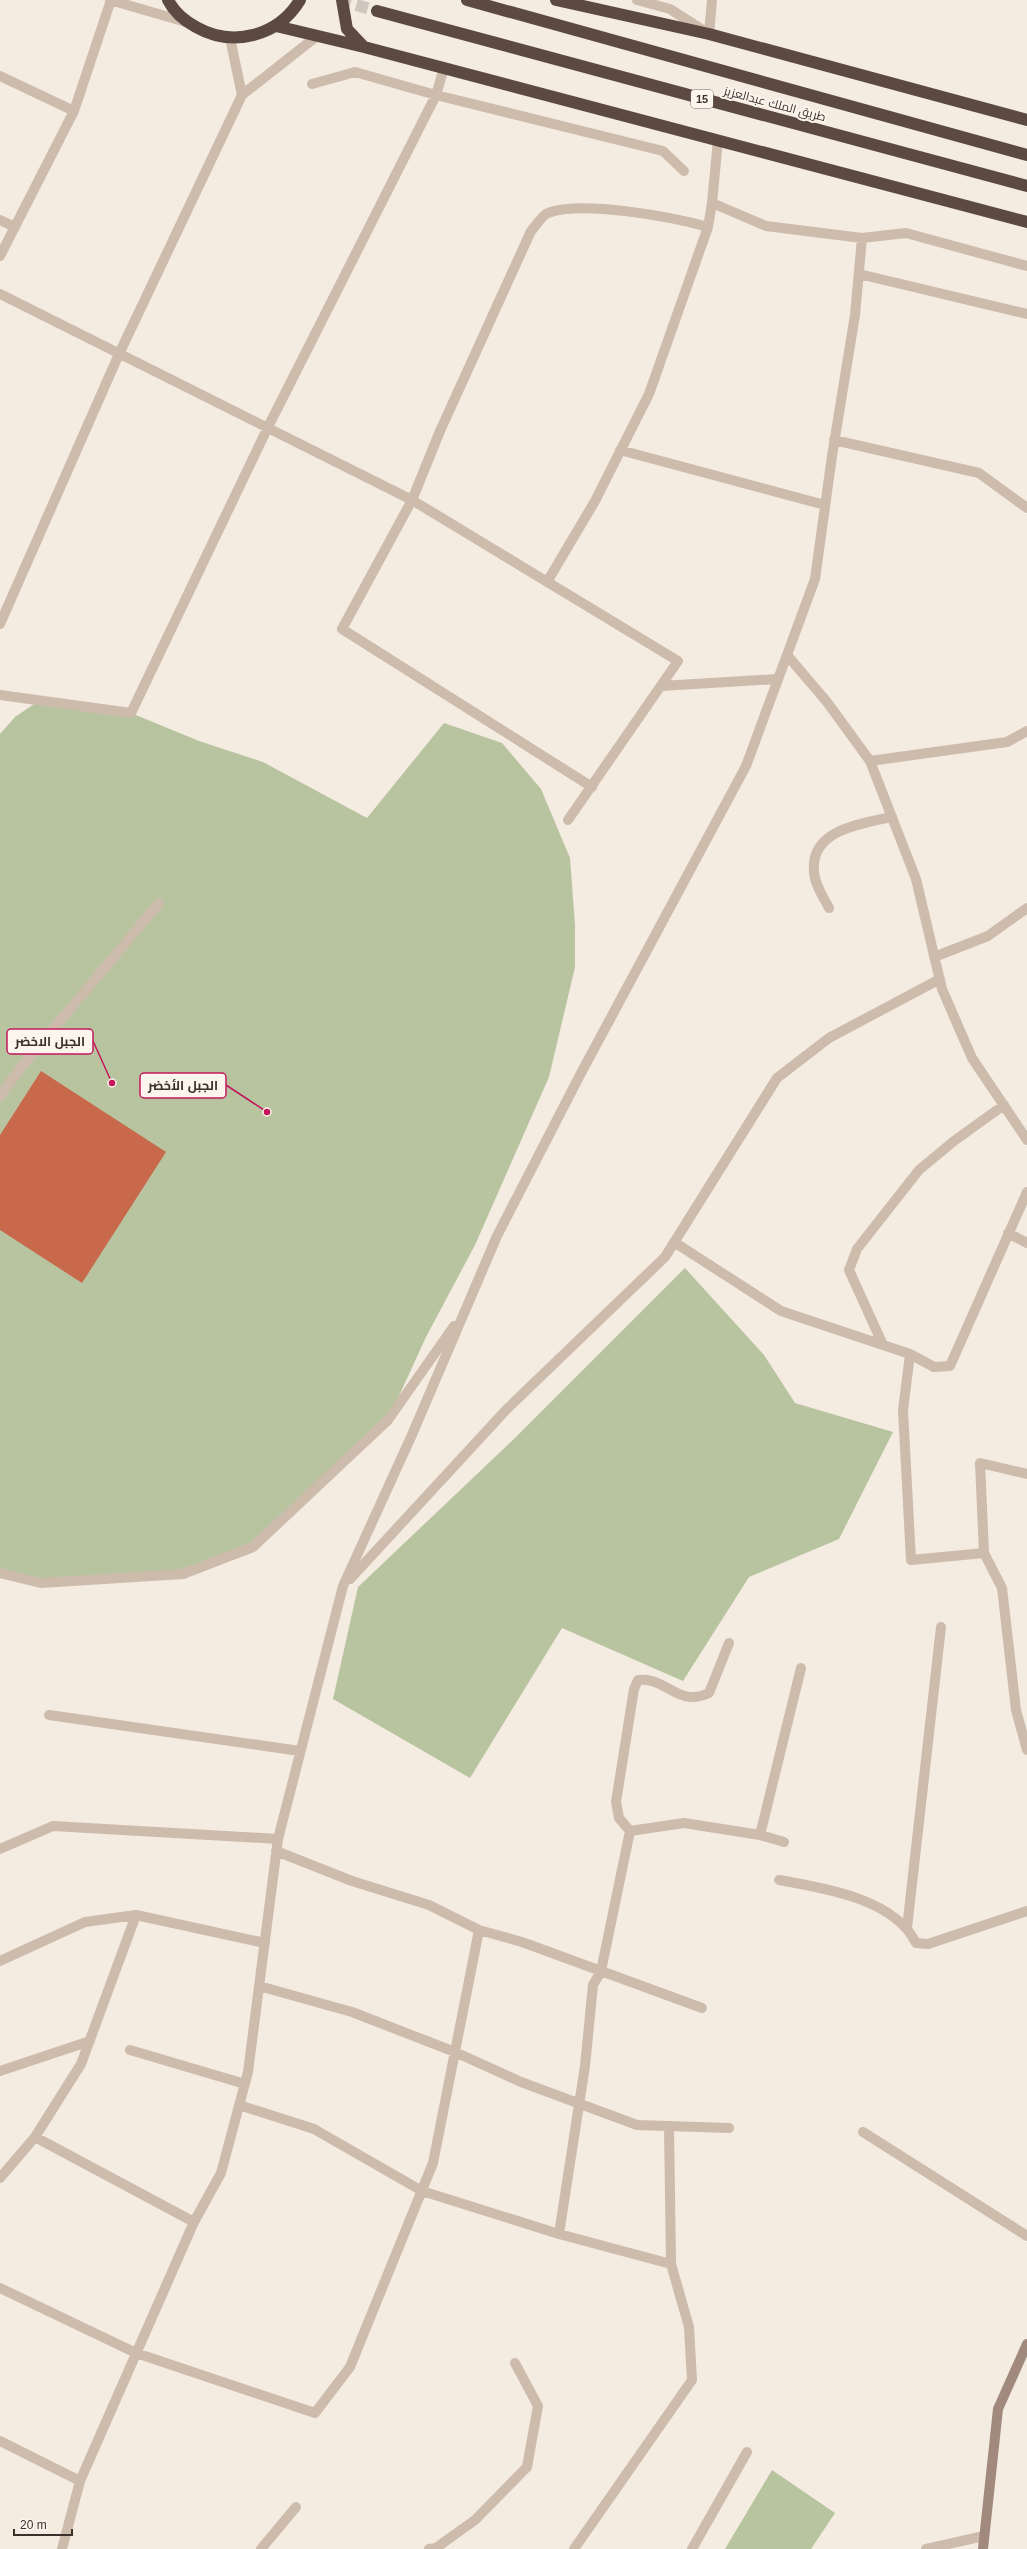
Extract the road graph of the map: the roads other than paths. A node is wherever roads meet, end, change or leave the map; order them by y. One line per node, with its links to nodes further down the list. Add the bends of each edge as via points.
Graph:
1 (110, 0): 10 (street); 21 (street)
2 (168, 0): 10 (highway)
3 (300, 0): 11 (highway, via 292,12)
4 (342, 0): 15 (highway, via 347,29)
5 (467, 0): 24 (highway, طريق الملك عبدالعزيز)
6 (556, 0): 12 (highway)
7 (637, 0): 12 (street, via 670,9)
8 (712, 0): 12 (street)
9 (377, 11): 26 (highway, طريق الملك عبدالعزيز / 15)
10 (186, 22): 14 (highway, via 207,34)
11 (276, 26): 13 (highway); 14 (highway, via 254,36)
12 (709, 34): 22 (highway)
13 (317, 36): 15 (highway); 19 (street)
14 (230, 38): 19 (street)
15 (364, 47): 16 (highway)
16 (444, 68): 20 (street); 23 (highway)
17 (0, 76): 21 (street)
18 (312, 84): 20 (street, via 355,72)
19 (242, 95): 38 (street)
20 (436, 95): 25 (street, via 663,151); 39 (street)
21 (74, 111): 30 (street)
22 (1027, 120)
23 (718, 140): 27 (street); 29 (highway)
24 (1027, 155)
25 (684, 171)
26 (1027, 186)
27 (712, 203): 31 (street); 32 (street, via 766,226)
28 (0, 220): 30 (street)
29 (1027, 222)
30 (15, 227): 33 (street)
31 (708, 227): 41 (street, via 649,394); 42 (street, via 674,217 574,207 546,213 532,231 440,431)
32 (862, 238): 34 (street, via 906,232); 35 (street)
33 (0, 256)
34 (1027, 266)
35 (859, 274): 37 (street); 40 (street, via 855,315)
36 (0, 294): 38 (street)
37 (1027, 314)
38 (119, 354): 39 (street); 46 (street)
39 (268, 427): 42 (street); 50 (street, via 131,713)
40 (834, 440): 43 (street); 44 (street, via 979,473)
41 (620, 450): 43 (street); 45 (street, via 595,501)
42 (412, 500): 45 (street); 53 (street, via 342,629)
43 (825, 505): 47 (street, via 815,579)
44 (1027, 508)
45 (547, 582): 49 (street, via 678,661)
46 (0, 624)
47 (787, 655): 48 (street); 52 (street, via 827,702)
48 (778, 678): 49 (street); 68 (street, via 746,766 497,1236)
49 (661, 686): 53 (street)
50 (0, 695)
51 (1027, 731): 52 (street, via 1007,742)
52 (870, 761): 54 (street)
53 (592, 787): 55 (street)
54 (892, 817): 57 (street, via 847,826 823,842 814,856 814,872); 59 (street, via 916,879)
55 (568, 820)
56 (159, 903): 61 (street)
57 (829, 908)
58 (1027, 908): 59 (street, via 988,936)
59 (934, 956): 60 (street)
60 (940, 979): 62 (street, via 972,1058); 66 (street, via 829,1038 777,1078)
61 (0, 1096)
62 (1004, 1105): 63 (street); 69 (street, via 919,1170 857,1249 849,1270)
63 (1027, 1140)
64 (1027, 1192): 65 (street)
65 (1008, 1233): 67 (street); 70 (street, via 950,1366 934,1367)
66 (674, 1242): 69 (street, via 781,1311); 74 (street, via 665,1257 507,1409)
67 (1027, 1243)
68 (466, 1309): 73 (street, via 388,1420 253,1547 183,1574 40,1583); 74 (street)
69 (883, 1345): 70 (street)
70 (910, 1354): 72 (street, via 903,1410 911,1560)
71 (1027, 1474): 72 (street, via 980,1463)
72 (984, 1553): 79 (street, via 1002,1588 1016,1710)
73 (0, 1573)
74 (343, 1586): 80 (street)
75 (941, 1627): 91 (street)
76 (729, 1643): 82 (street, via 710,1692 698,1698 684,1696 648,1679 638,1680 634,1689 616,1802 619,1818)
77 (801, 1668): 83 (street)
78 (49, 1715): 80 (street)
79 (1024, 1727): 81 (street)
80 (300, 1750): 84 (street)
81 (1027, 1750)
82 (630, 1831): 83 (street, via 684,1823); 95 (street)
83 (760, 1835): 85 (street)
84 (278, 1839): 86 (street, via 53,1826); 87 (street)
85 (784, 1842)
86 (0, 1849)
87 (276, 1851): 92 (street, via 352,1881 429,1905); 93 (street)
88 (779, 1880): 91 (street, via 834,1890 883,1909)
89 (1027, 1911): 91 (street, via 928,1944 916,1943)
90 (136, 1915): 93 (street); 94 (street, via 85,1922); 98 (street)
91 (907, 1928)
92 (479, 1930): 95 (street, via 522,1942); 100 (street)
93 (265, 1943): 96 (street)
94 (0, 1961)
95 (601, 1971): 97 (street); 103 (street, via 593,1985)
96 (259, 1986): 100 (street, via 352,2012); 102 (street)
97 (702, 2008)
98 (90, 2041): 101 (street); 108 (street, via 81,2064)
99 (130, 2050): 102 (street)
100 (455, 2052): 103 (street, via 521,2082); 110 (street, via 433,2163)
101 (0, 2071)
102 (245, 2084): 104 (street)
103 (579, 2104): 105 (street, via 637,2125); 112 (street)
104 (239, 2105): 110 (street, via 314,2129); 111 (street, via 221,2172)
105 (669, 2126): 106 (street); 114 (street)
106 (729, 2128)
107 (863, 2132): 113 (street)
108 (35, 2137): 109 (street); 111 (street)
109 (0, 2178)
110 (422, 2190): 112 (street); 117 (street, via 350,2367 315,2413)
111 (194, 2222): 117 (street)
112 (559, 2234): 114 (street)
113 (1027, 2236)
114 (671, 2264): 128 (street, via 689,2327 692,2380)
115 (0, 2288): 117 (street)
116 (1027, 2344): 123 (street, via 998,2409)
117 (136, 2353): 121 (street)
118 (515, 2363): 124 (street, via 538,2406 527,2467)
119 (0, 2441): 121 (street)
120 (747, 2452): 129 (street)
121 (80, 2481): 125 (street)
122 (296, 2507): 126 (street)
123 (984, 2536): 130 (street); 131 (street)
124 (448, 2545): 127 (street)
125 (62, 2549)
126 (261, 2549)
127 (429, 2549)
128 (574, 2549)
129 (692, 2549)
130 (926, 2549)
131 (984, 2549)

